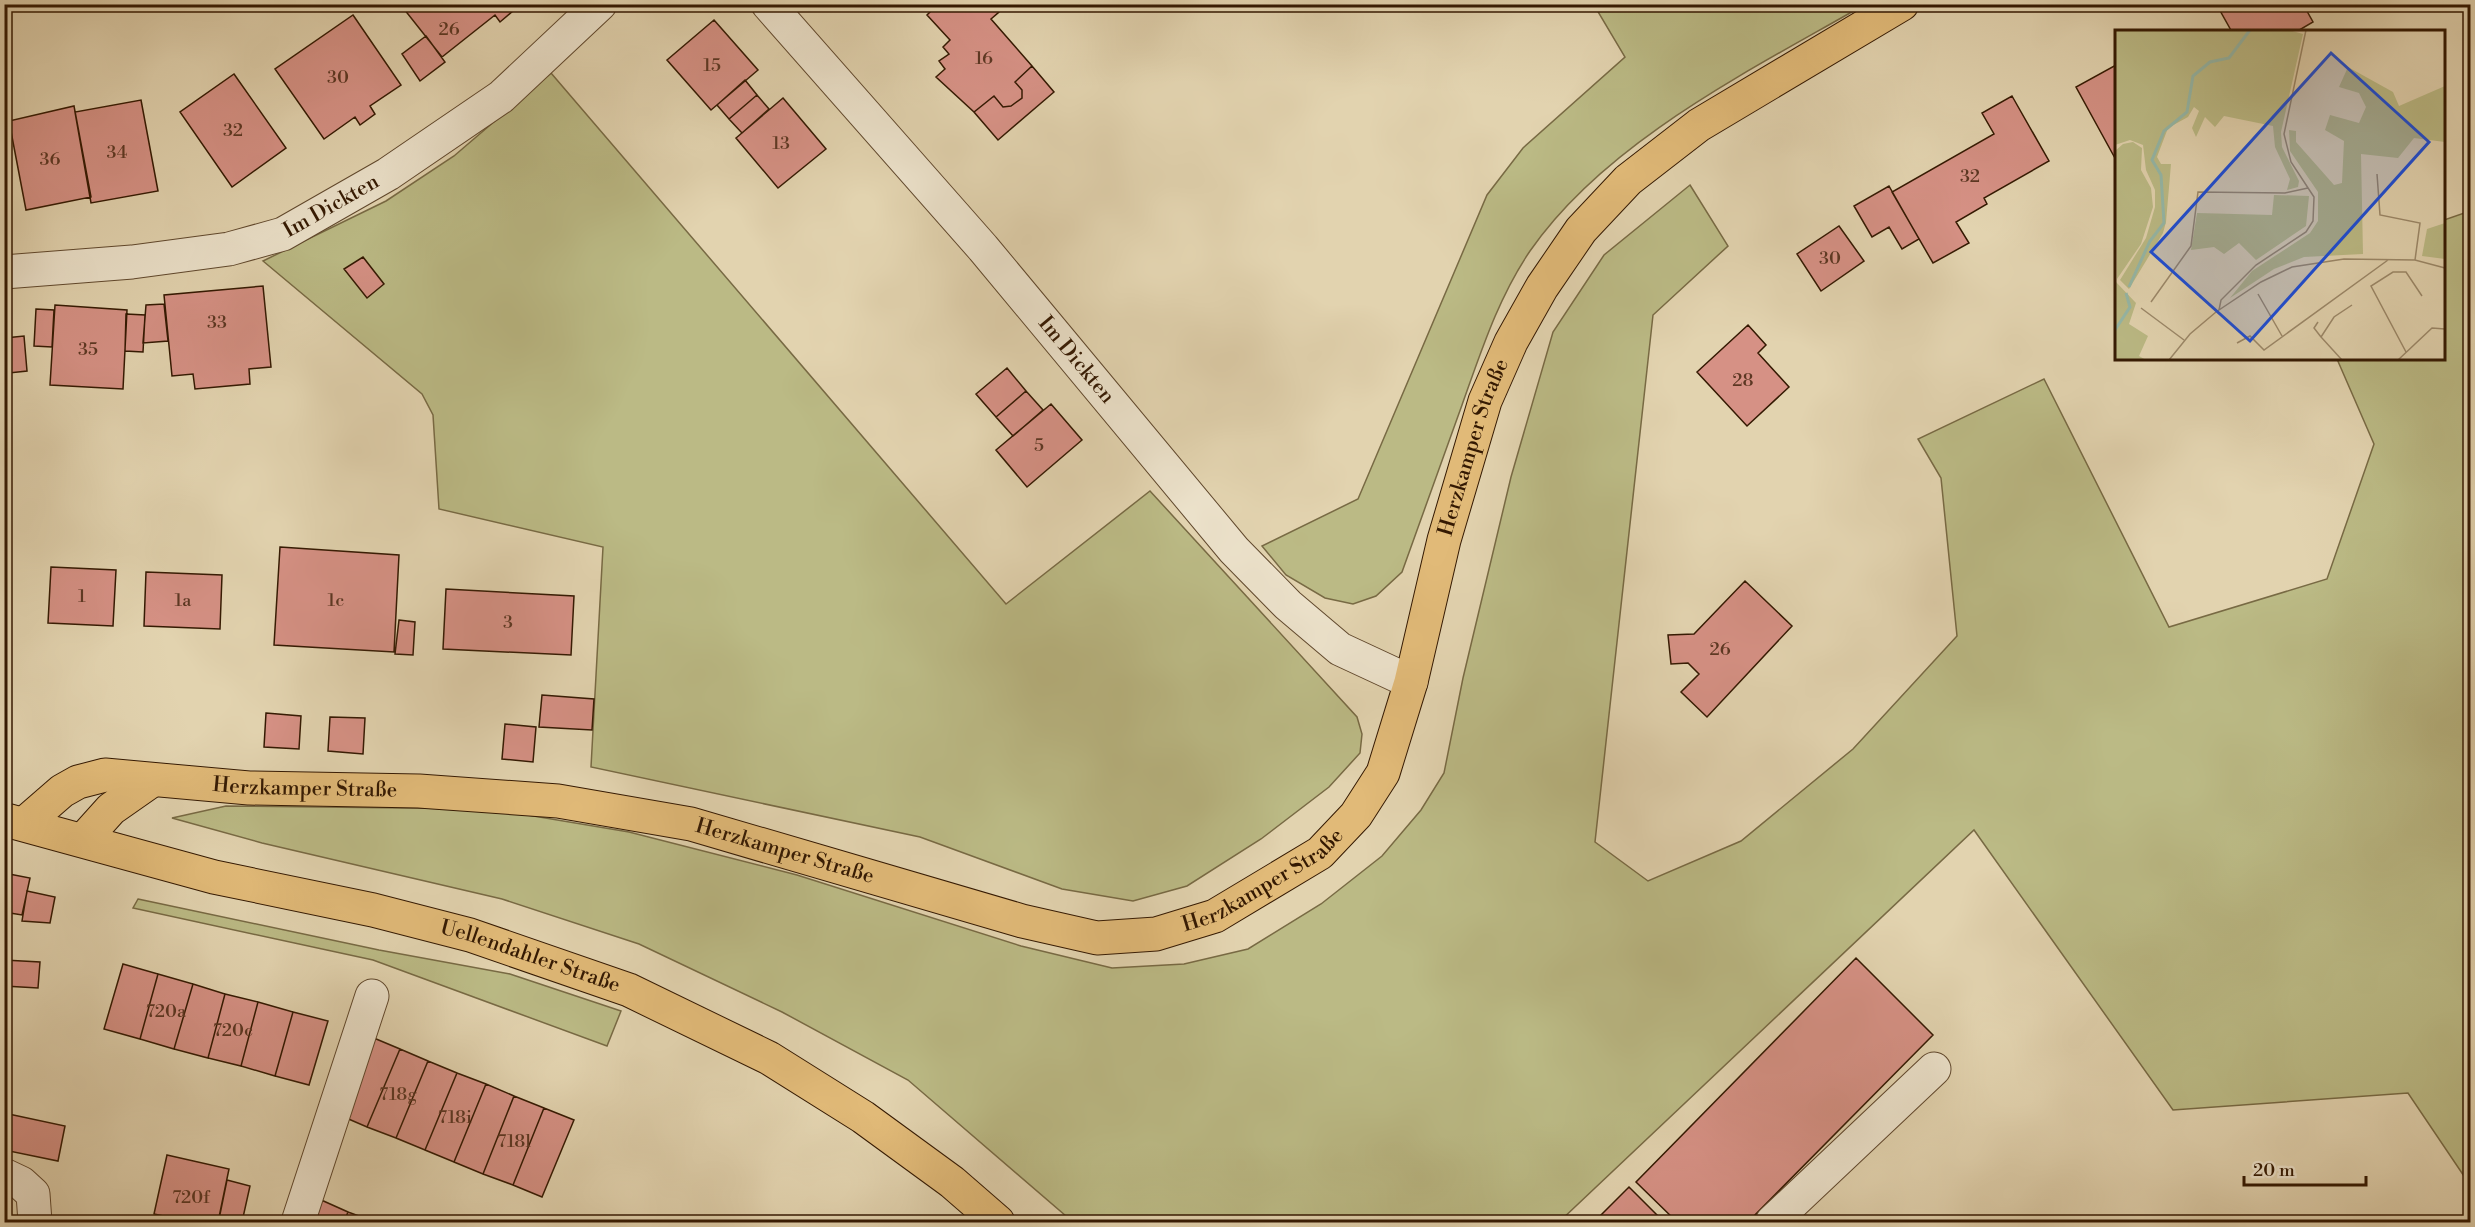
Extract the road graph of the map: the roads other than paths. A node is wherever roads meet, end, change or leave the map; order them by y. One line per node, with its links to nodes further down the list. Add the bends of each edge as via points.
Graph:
1 (600, 4): 4 (street, Im Dickten, via 501,97 388,174 283,234 229,249 132,262)
2 (768, 4): 5 (street, Im Dickten, via 983,248 1234,550 1288,605 1340,649)
3 (1902, 4): 5 (main road, Herzkamper Straße, via 1699,125 1628,180 1581,230 1511,342 1485,401 1444,540)
4 (4, 272)
5 (1411, 682): 6 (main road, Herzkamper Straße, via 1383,773 1356,815 1320,853 1215,916 1156,934 1097,938 691,824 558,801 419,791 249,788)
6 (151, 781): 7 (main road, Herzkamper Straße, via 105,775 78,782); 8 (main road, via 111,809)
7 (14, 822): 8 (main road, Uellendahler Straße)
8 (84, 839): 14 (main road, Uellendahler Straße, via 214,877 470,935 629,990 769,1058 854,1111 952,1182)
9 (372, 996): 13 (street)
10 (1934, 1069): 15 (street)
11 (4, 1175): 12 (street, via 33,1194)
12 (34, 1222)
13 (298, 1222)
14 (998, 1222)
15 (1772, 1222)

